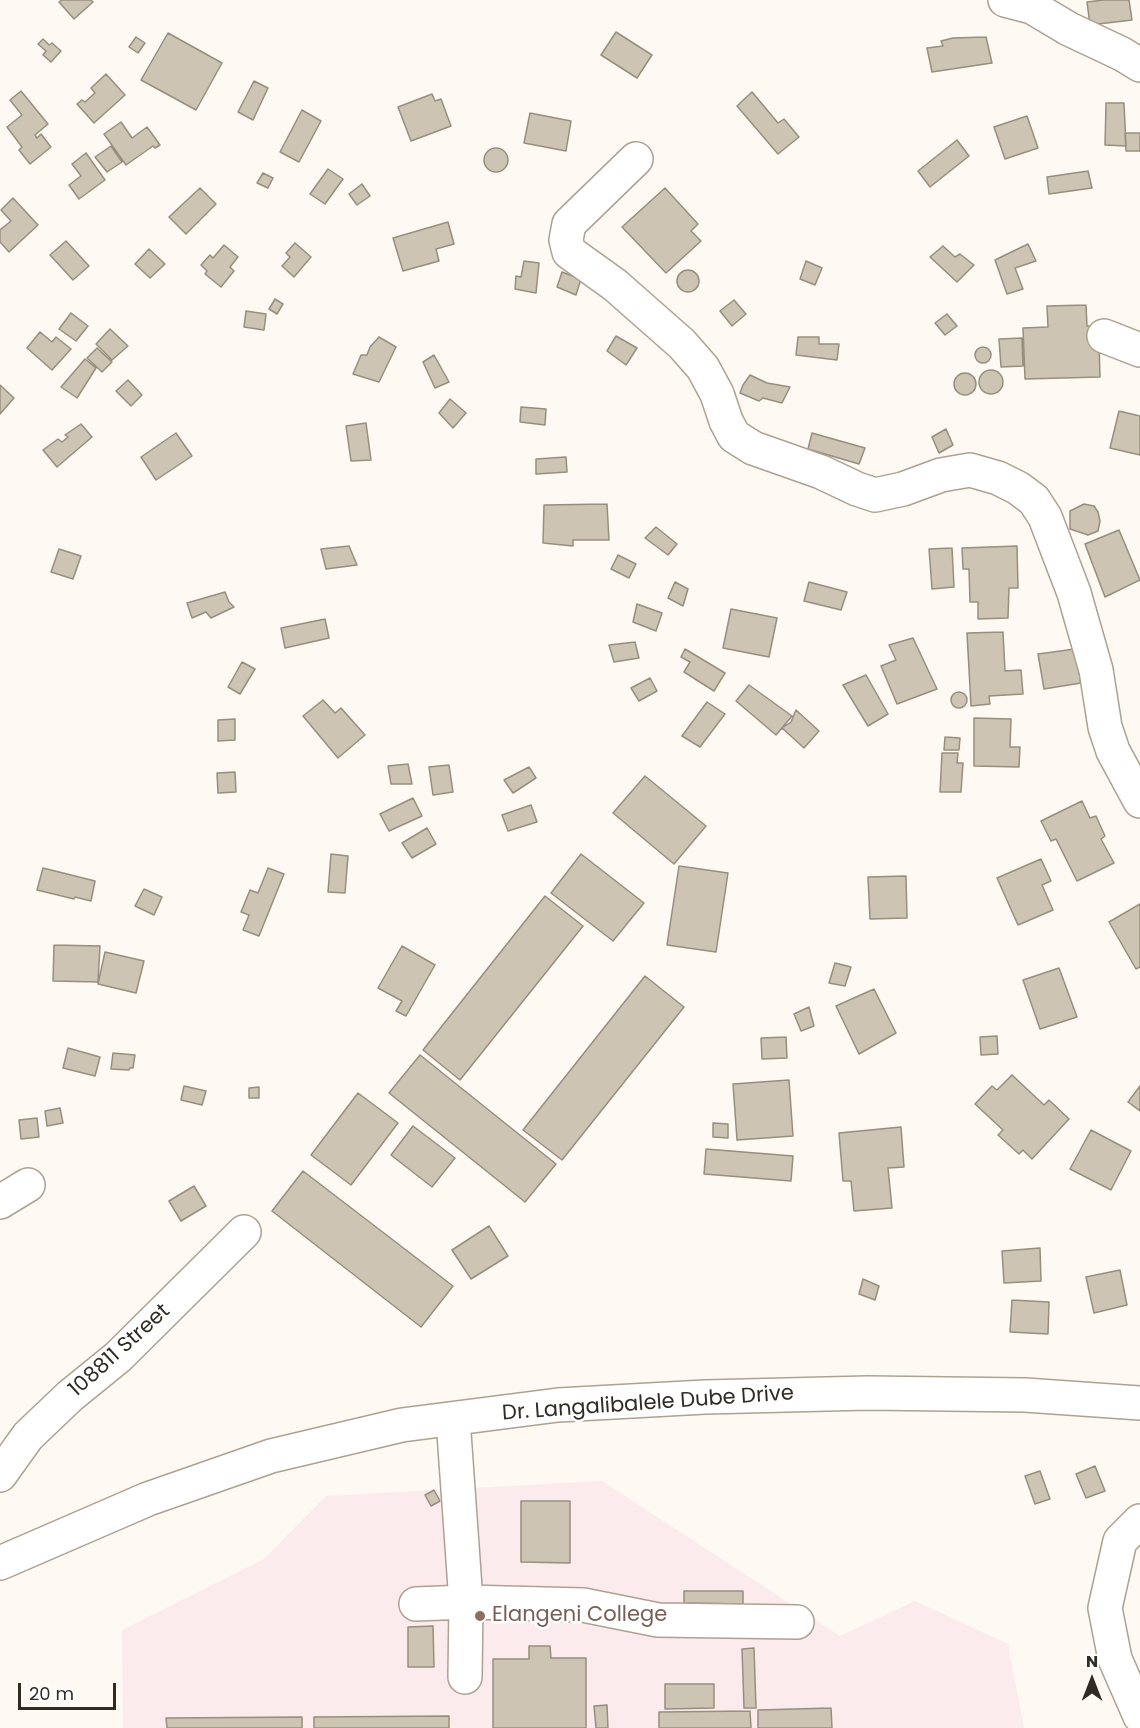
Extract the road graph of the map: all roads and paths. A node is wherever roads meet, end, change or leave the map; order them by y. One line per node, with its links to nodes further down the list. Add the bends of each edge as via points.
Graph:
1 (1005, 0): 2 (street, via 1032,7)
2 (1140, 65)
3 (636, 159): 6 (street, via 569,225 569,252 615,285 682,344 703,368 734,436 753,448 875,495 970,470 998,478 1034,500 1045,517 1074,593 1113,751)
4 (1104, 336): 5 (street)
5 (1140, 350)
6 (1140, 801)
7 (28, 1185): 8 (street)
8 (0, 1202)
9 (244, 1232): 12 (street, 108811 Street, via 126,1349 28,1436)
10 (1140, 1403): 11 (street, Dr. Langalibalele Dube Drive, via 1025,1395 868,1393 558,1405)
11 (453, 1419): 14 (street, Dr. Langalibalele Dube Drive, via 402,1425 271,1456 148,1499); 15 (street)
12 (0, 1475)
13 (1140, 1521): 19 (street, via 1120,1540 1105,1608 1115,1659)
14 (0, 1563)
15 (466, 1602): 16 (street); 17 (street, via 583,1605 657,1620); 18 (street)
16 (416, 1604)
17 (797, 1622)
18 (465, 1677)
19 (1140, 1716)

